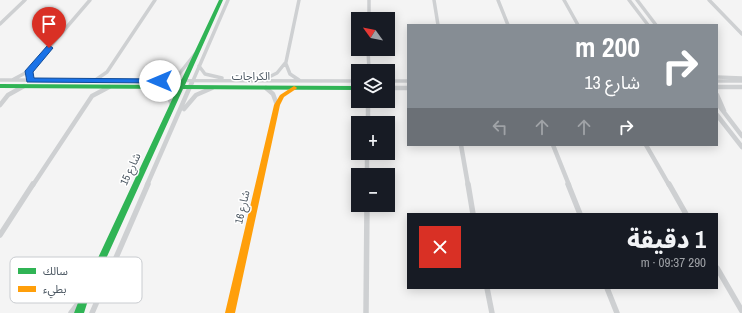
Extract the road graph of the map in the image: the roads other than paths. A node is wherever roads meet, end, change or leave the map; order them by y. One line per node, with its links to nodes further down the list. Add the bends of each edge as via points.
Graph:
1 (25, 0): 15 (street)
2 (90, 0): 25 (street)
3 (154, 0): 26 (street)
4 (221, 0): 22 (street, شارع 15)
5 (228, 0): 24 (street, شارع 15)
6 (299, 0): 23 (street)
7 (369, 0): 14 (street)
8 (434, 0): 16 (street)
9 (498, 0): 17 (street)
10 (564, 0): 18 (street)
11 (629, 0): 19 (street)
12 (637, 0): 20 (street)
13 (709, 0): 21 (street)
14 (369, 12)
15 (0, 24)
16 (438, 24)
17 (508, 24)
18 (577, 24)
19 (647, 24)
20 (655, 24)
21 (742, 34)
22 (195, 54): 32 (street, شارع 15, via 179,74); 41 (street, شارع 15)
23 (286, 62): 34 (street, via 290,74); 43 (street, via 277,74)
24 (199, 65): 33 (street, الكراجات, via 206,75); 42 (street, شارع 15)
25 (29, 71): 29 (street); 30 (street)
26 (107, 72): 39 (street); 40 (street)
27 (718, 77): 31 (street)
28 (0, 80): 29 (street, الكراجات)
29 (13, 80): 30 (street, الكراجات)
30 (30, 80): 39 (street, الكراجات)
31 (742, 80): 38 (street)
32 (160, 81): 40 (street, الكراجات); 41 (street, الكراجات)
33 (238, 81): 42 (street, الكراجات); 43 (street, الكراجات)
34 (300, 81): 35 (street, الكراجات); 43 (street, الكراجات)
35 (351, 81)
36 (395, 81): 37 (street)
37 (407, 81)
38 (718, 81)
39 (91, 84): 40 (street, الكراجات); 45 (street, الكراجات); 57 (street)
40 (110, 84): 46 (street, الكراجات); 57 (street)
41 (181, 84): 42 (street, الكراجات); 46 (street, الكراجات); 61 (street, شارع 15)
42 (192, 84): 47 (street, الكراجات); 63 (street, شارع 15)
43 (262, 84): 47 (street, الكراجات); 51 (street, الكراجات); 62 (street, via 272,92)
44 (3, 86): 45 (street, الكراجات); 56 (street)
45 (24, 86): 56 (street)
46 (144, 87): 61 (street, الكراجات, via 165,92)
47 (221, 87): 63 (street, شارع 15, via 199,92)
48 (718, 87): 49 (street)
49 (723, 87): 50 (street); 55 (street)
50 (742, 87)
51 (294, 88): 52 (street, الكراجات); 62 (street, شارع 16, via 284,94)
52 (351, 88)
53 (395, 88): 54 (street)
54 (407, 88)
55 (718, 90)
56 (8, 95): 60 (street)
57 (92, 96): 75 (street)
58 (718, 97): 64 (street)
59 (718, 104): 64 (street)
60 (0, 105)
61 (172, 105): 76 (street, شارع 15)
62 (277, 105): 88 (street, شارع 16)
63 (180, 113): 77 (street, شارع 15)
64 (725, 115): 66 (street)
65 (718, 116): 70 (street)
66 (742, 136)
67 (460, 146): 72 (street)
68 (553, 146): 73 (street)
69 (647, 146): 74 (street)
70 (742, 147)
71 (367, 212): 89 (street)
72 (474, 213)
73 (580, 213)
74 (685, 213)
75 (0, 235)
76 (102, 257)
77 (117, 257)
78 (718, 270): 84 (street)
79 (487, 289): 90 (street)
80 (607, 289): 91 (street)
81 (78, 303): 85 (street, شارع 15)
82 (82, 303): 86 (street, شارع 15)
83 (96, 303): 87 (street, شارع 15)
84 (742, 311)
85 (71, 313)
86 (79, 313)
87 (92, 313)
88 (230, 313)
89 (366, 313)
90 (492, 313)
91 (617, 313)

